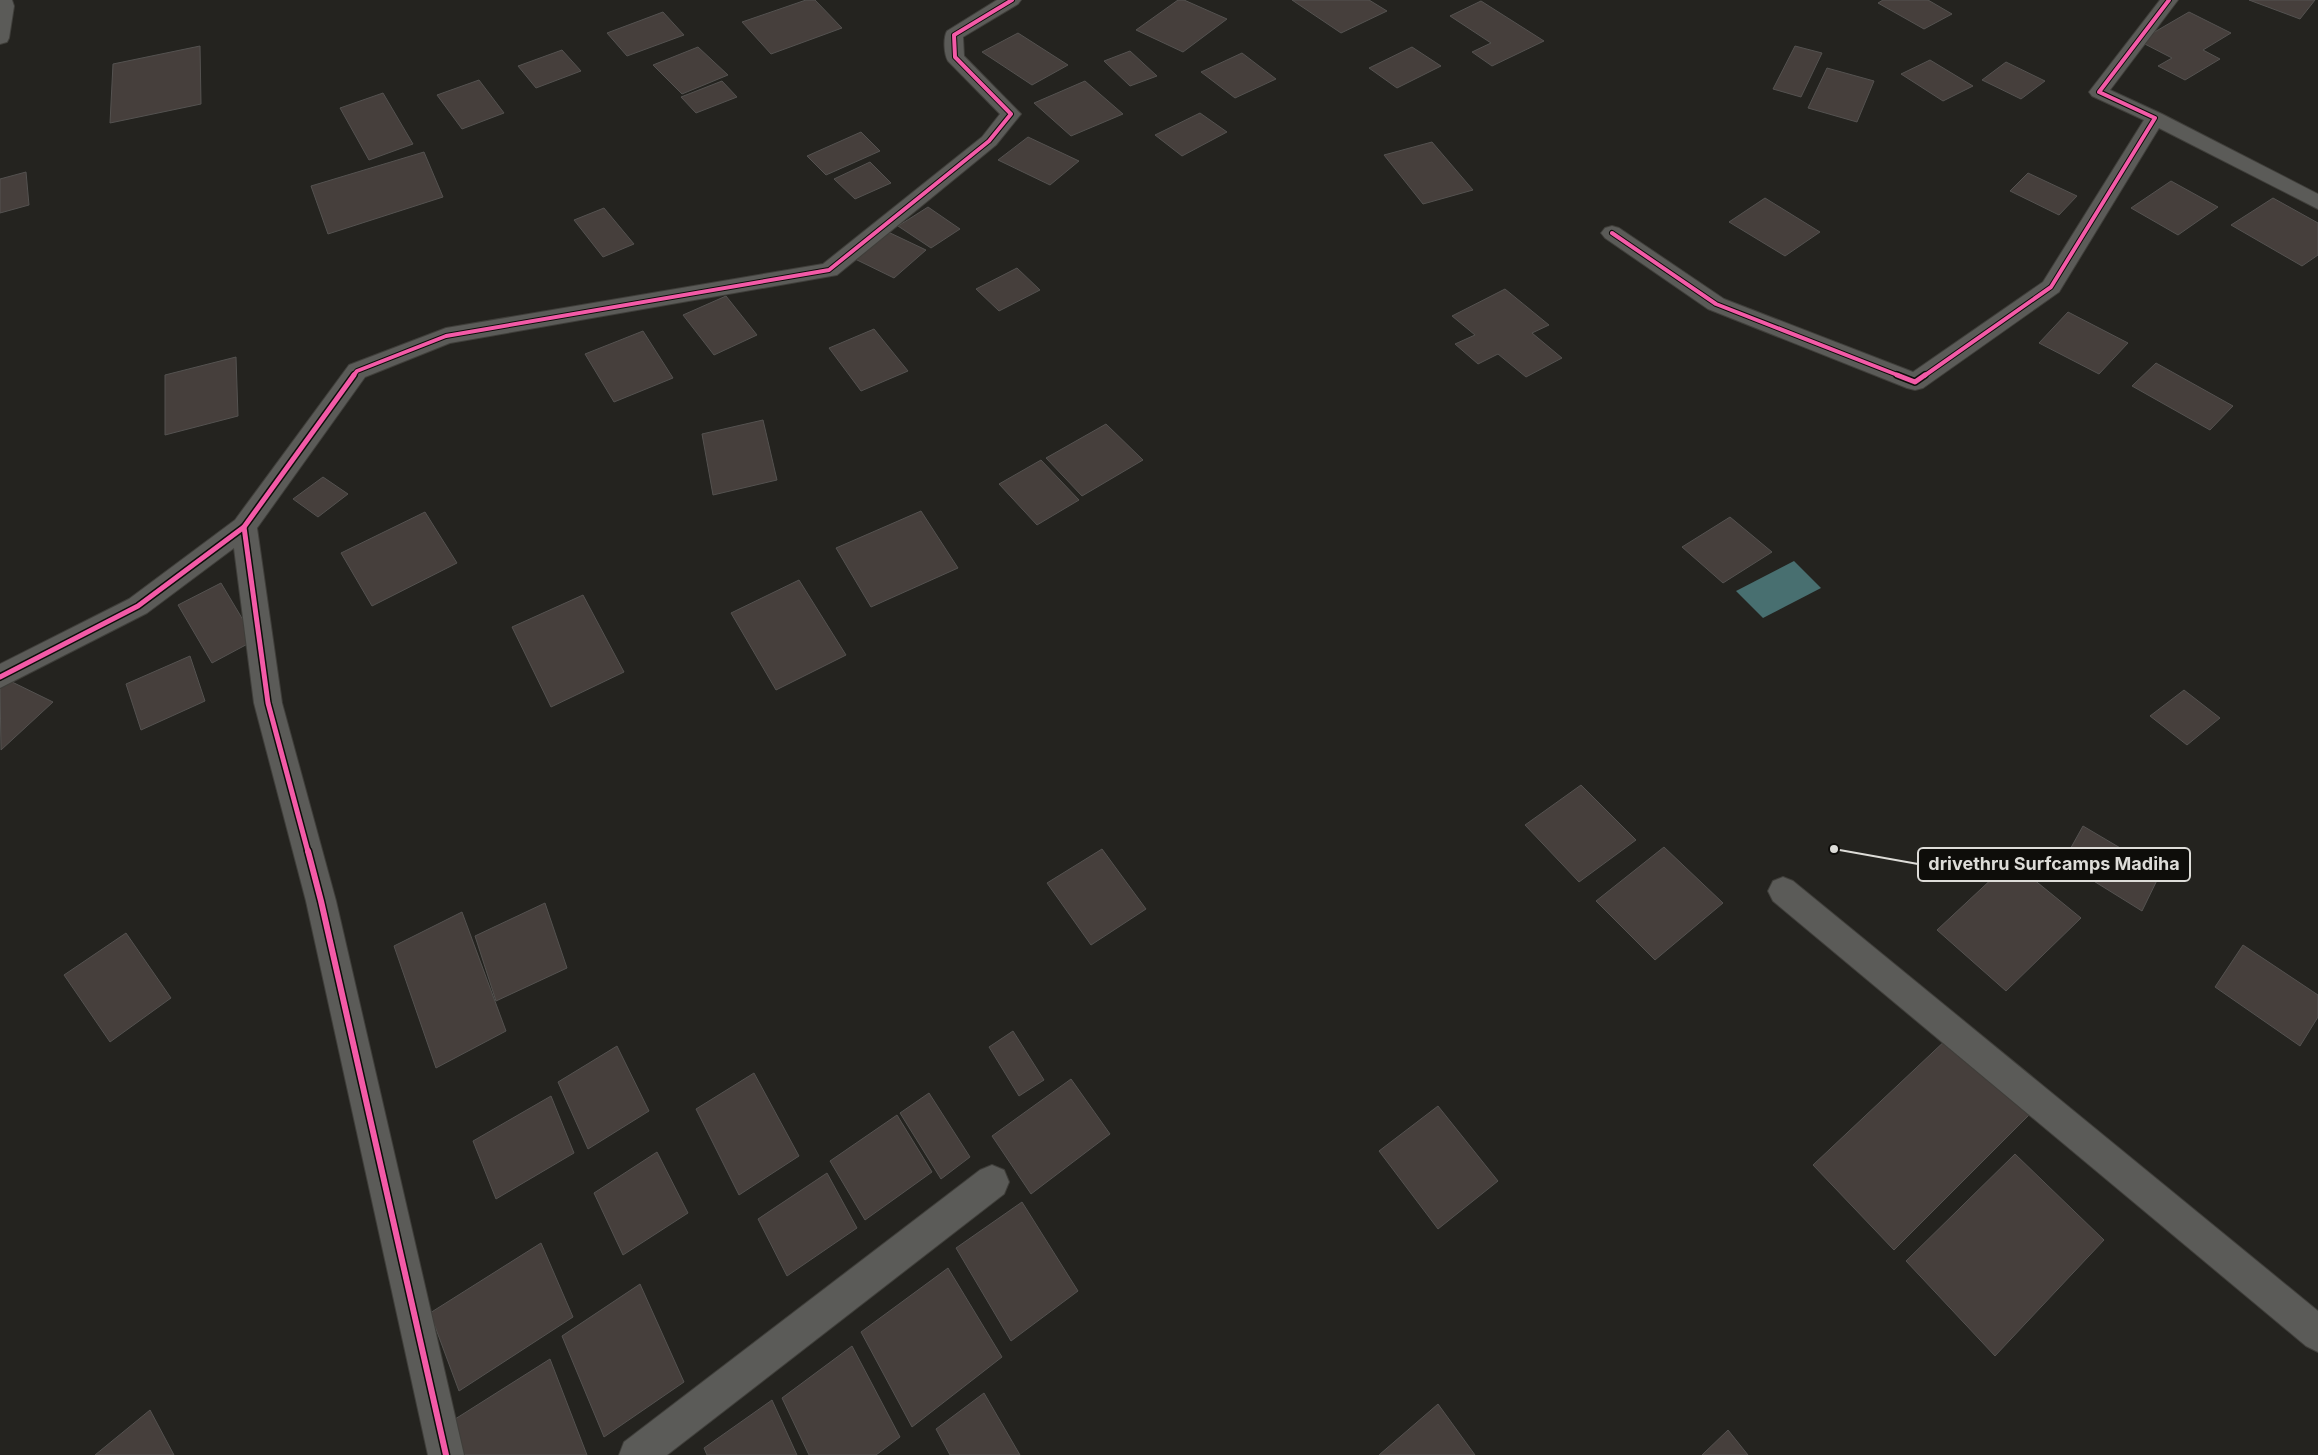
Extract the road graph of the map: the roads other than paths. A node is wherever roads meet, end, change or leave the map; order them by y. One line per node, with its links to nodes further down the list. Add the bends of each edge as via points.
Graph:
1 (3, 0): 4 (street)
2 (1012, 0): 8 (street, via 954,35 955,57 1011,114 989,141 829,270 446,336 357,371)
3 (2169, 0): 5 (street, via 2099,92)
4 (0, 38)
5 (2155, 118): 6 (street); 7 (street, via 2051,287 1915,382 1716,304)
6 (2318, 202)
7 (1612, 233)
8 (244, 527): 9 (street, via 138,606); 13 (street, via 268,703 322,901)
9 (0, 677)
10 (1784, 891): 12 (street)
11 (992, 1182): 14 (street)
12 (2318, 1334)
13 (446, 1455)
14 (637, 1455)

